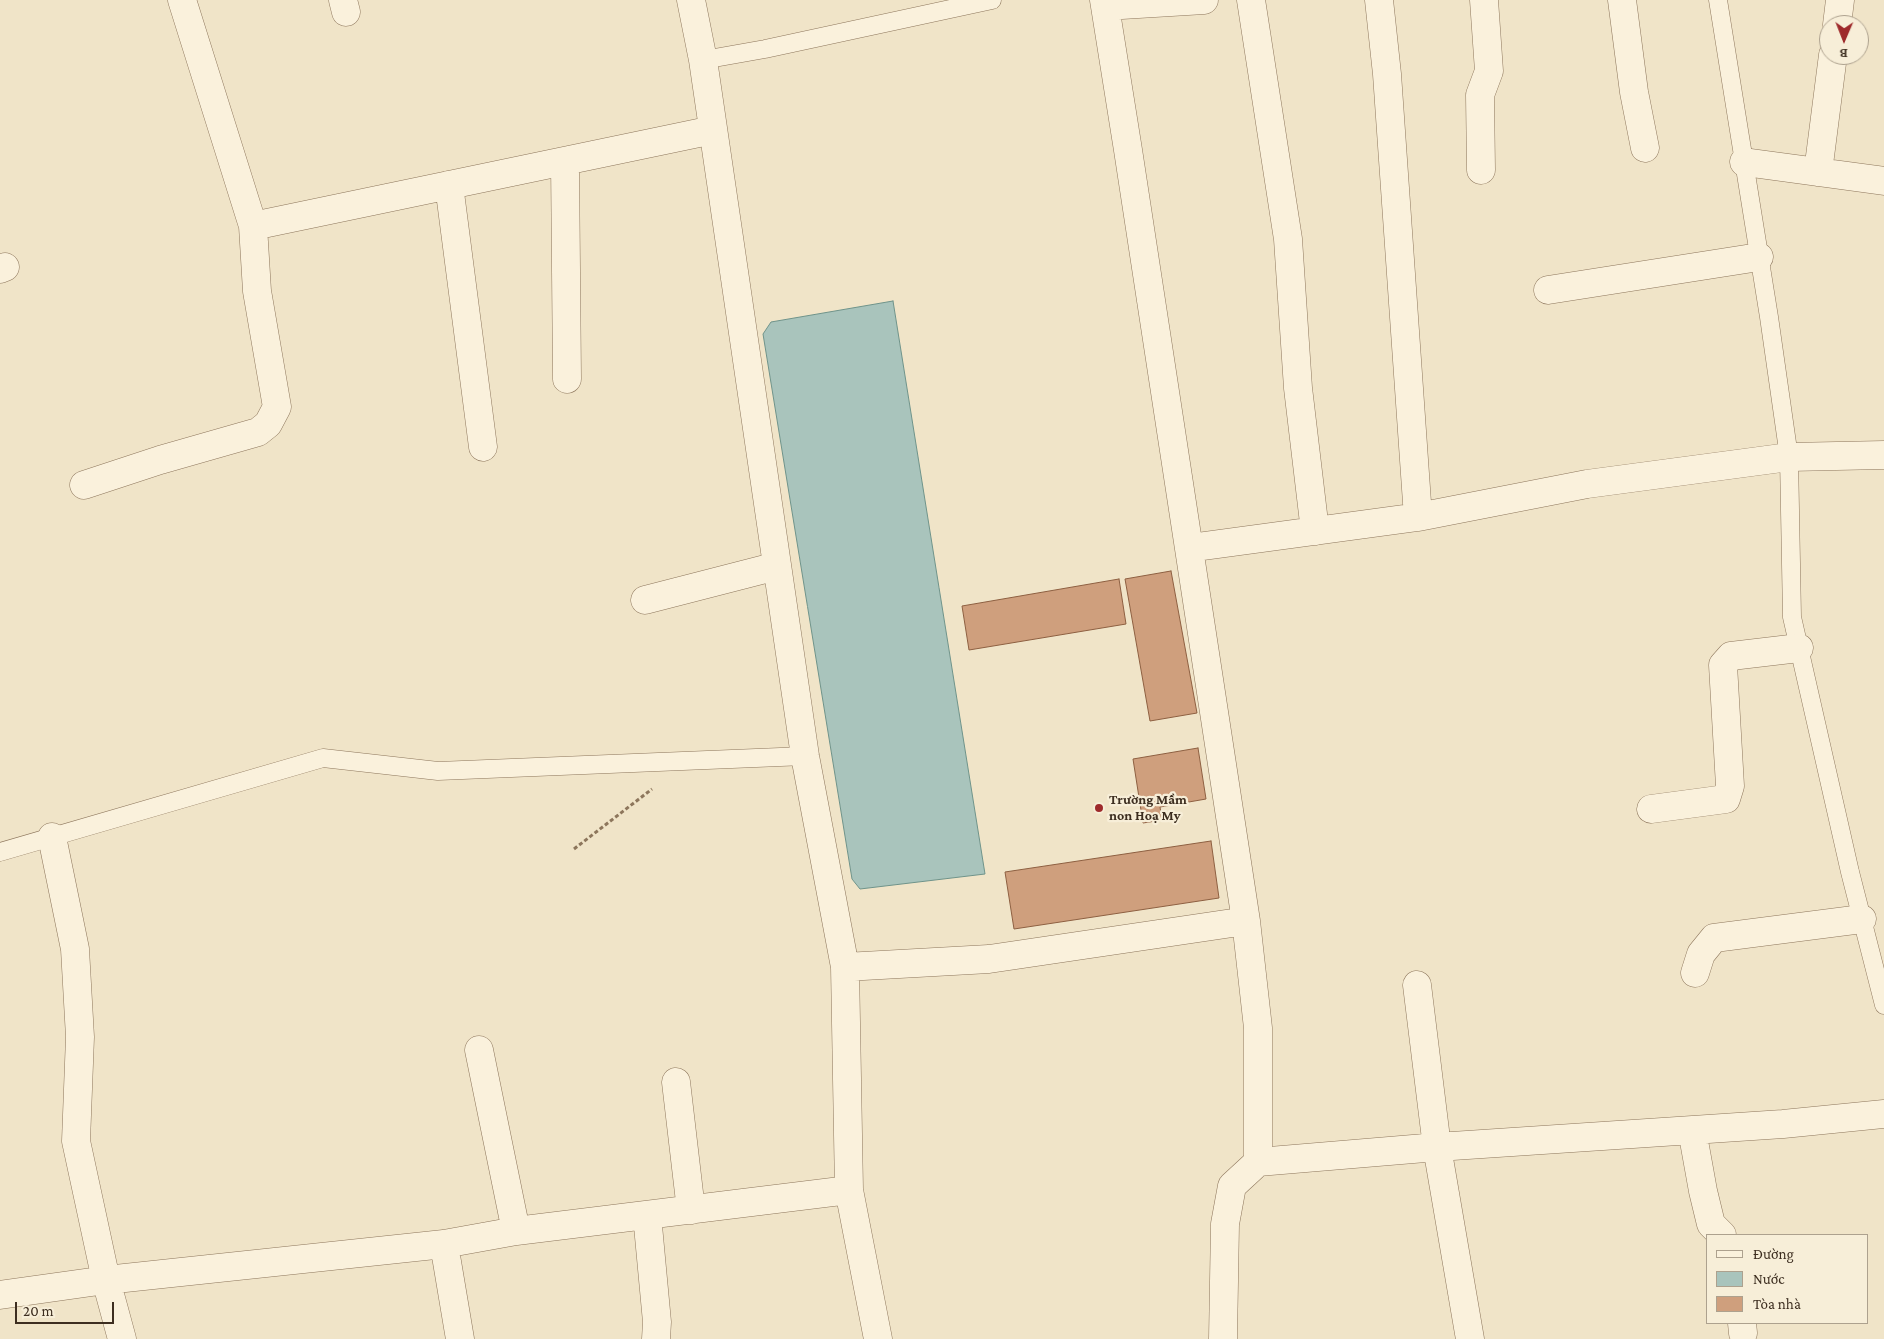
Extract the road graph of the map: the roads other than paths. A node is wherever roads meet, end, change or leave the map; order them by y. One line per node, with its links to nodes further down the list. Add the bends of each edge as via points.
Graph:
1 (182, 0): 23 (street)
2 (691, 0): 13 (street)
3 (992, 0): 13 (lane, via 765,50)
4 (1204, 0): 11 (street)
5 (1251, 0): 32 (street, via 1288,239 1298,388)
6 (1379, 0): 31 (street)
7 (1484, 0): 19 (street, via 1488,71 1480,95)
8 (1622, 0): 16 (street)
9 (1718, 0): 18 (lane)
10 (1840, 0): 12 (street)
11 (1104, 3): 33 (street)
12 (1838, 15)
13 (703, 60): 15 (street)
14 (1832, 65): 20 (street)
15 (713, 130): 17 (street); 34 (street)
16 (1644, 148)
17 (565, 161): 22 (street); 26 (street)
18 (1744, 162): 20 (street); 24 (lane)
19 (1481, 170)
20 (1818, 172): 21 (street)
21 (1884, 181)
22 (449, 185): 23 (street); 27 (street)
23 (253, 226): 30 (street, via 257,291 278,407 274,417 258,432)
24 (1760, 257): 25 (street); 29 (lane)
25 (1548, 290)
26 (567, 379)
27 (483, 447)
28 (1884, 455): 29 (street)
29 (1789, 457): 31 (street, via 1587,484); 36 (lane, via 1792,617)
30 (84, 485)
31 (1418, 517): 32 (street)
32 (1315, 531): 33 (street)
33 (1189, 548): 42 (street)
34 (777, 566): 35 (street); 37 (street)
35 (645, 600)
36 (1799, 648): 38 (street, via 1732,656 1723,665 1730,786 1726,798); 41 (lane)
37 (805, 756): 39 (lane, via 438,771 323,758); 43 (street)
38 (1651, 809)
39 (52, 837): 40 (lane); 59 (street, via 75,949 80,1037 76,1141)
40 (0, 852)
41 (1862, 920): 44 (street, via 1714,938 1701,954); 46 (lane)
42 (1246, 921): 43 (street, via 989,959); 52 (street, via 1258,1028)
43 (845, 967): 53 (street)
44 (1695, 973)
45 (1417, 985): 51 (street)
46 (1884, 1005)
47 (479, 1050): 56 (street)
48 (676, 1082): 54 (street)
49 (1884, 1114): 50 (street)
50 (1692, 1130): 51 (street); 57 (street, via 1711,1224)
51 (1437, 1147): 52 (street); 66 (street)
52 (1258, 1162): 65 (street, via 1232,1186 1225,1224)
53 (849, 1190): 54 (street); 64 (street)
54 (691, 1210): 55 (street)
55 (647, 1215): 56 (street); 63 (street)
56 (516, 1231): 58 (street)
57 (1721, 1234)
58 (444, 1244): 59 (street); 62 (street)
59 (106, 1280): 60 (street); 61 (street)
60 (0, 1295)
61 (122, 1339)
62 (460, 1339)
63 (656, 1339)
64 (878, 1339)
65 (1223, 1339)
66 (1470, 1339)

